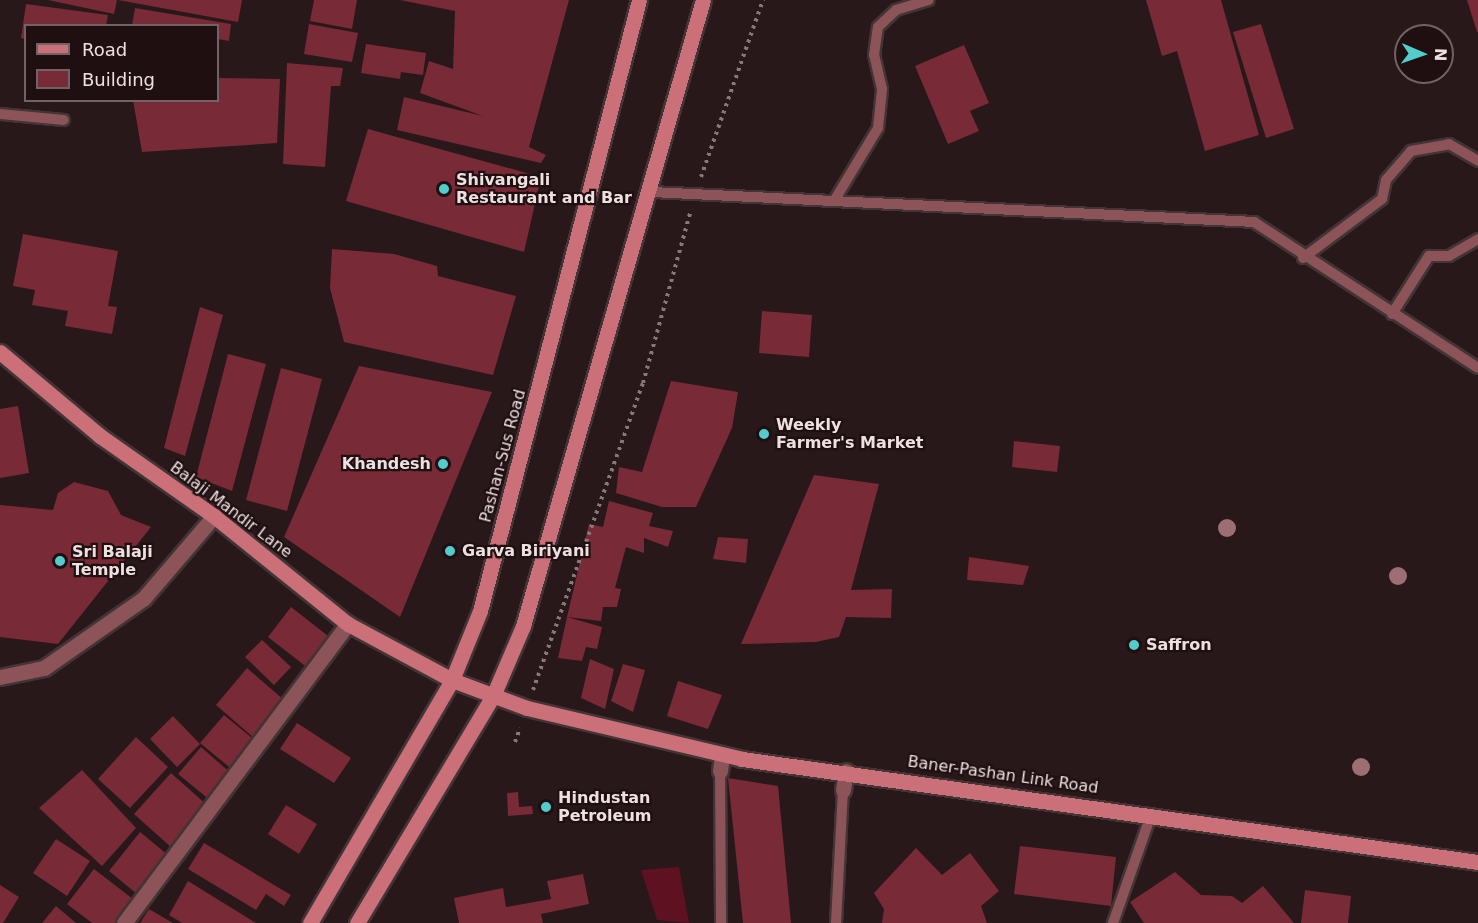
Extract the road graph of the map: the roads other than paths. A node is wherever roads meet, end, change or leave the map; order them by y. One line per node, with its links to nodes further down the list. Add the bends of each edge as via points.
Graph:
1 (639, 0): 17 (main road, Pashan-Sus Road, via 483,600)
2 (703, 0): 7 (main road)
3 (929, 0): 8 (lane, via 896,10 878,27 874,55 882,89 878,128)
4 (0, 114): 5 (lane)
5 (64, 120)
6 (1478, 161): 10 (lane, via 1449,144 1411,151 1386,180 1382,199)
7 (652, 192): 8 (lane); 18 (main road, via 523,626)
8 (834, 201): 10 (lane, via 1254,222)
9 (1478, 239): 11 (lane, via 1449,256 1430,256)
10 (1303, 258): 11 (lane)
11 (1392, 314): 13 (lane)
12 (0, 352): 14 (main road, Balaji Mandir Lane, via 100,436)
13 (1478, 368)
14 (214, 516): 15 (main road, Balaji Mandir Lane); 16 (street, via 144,598 44,668)
15 (348, 624): 17 (main road, Balaji Mandir Lane); 25 (street)
16 (0, 677)
17 (452, 680): 18 (main road, Balaji Mandir Lane); 26 (main road, Pashan-Sus Road)
18 (493, 696): 19 (main road, Baner-Pashan Link Road, via 526,708); 27 (main road)
19 (722, 754): 20 (street); 21 (main road, Baner-Pashan Link Road)
20 (720, 771): 28 (lane)
21 (846, 771): 22 (street); 23 (main road, Baner-Pashan Link Road)
22 (843, 790): 29 (lane)
23 (1150, 815): 24 (main road, Baner-Pashan Link Road); 30 (lane)
24 (1478, 862)
25 (124, 923)
26 (310, 923)
27 (357, 923)
28 (720, 923)
29 (836, 923)
30 (1113, 923)

